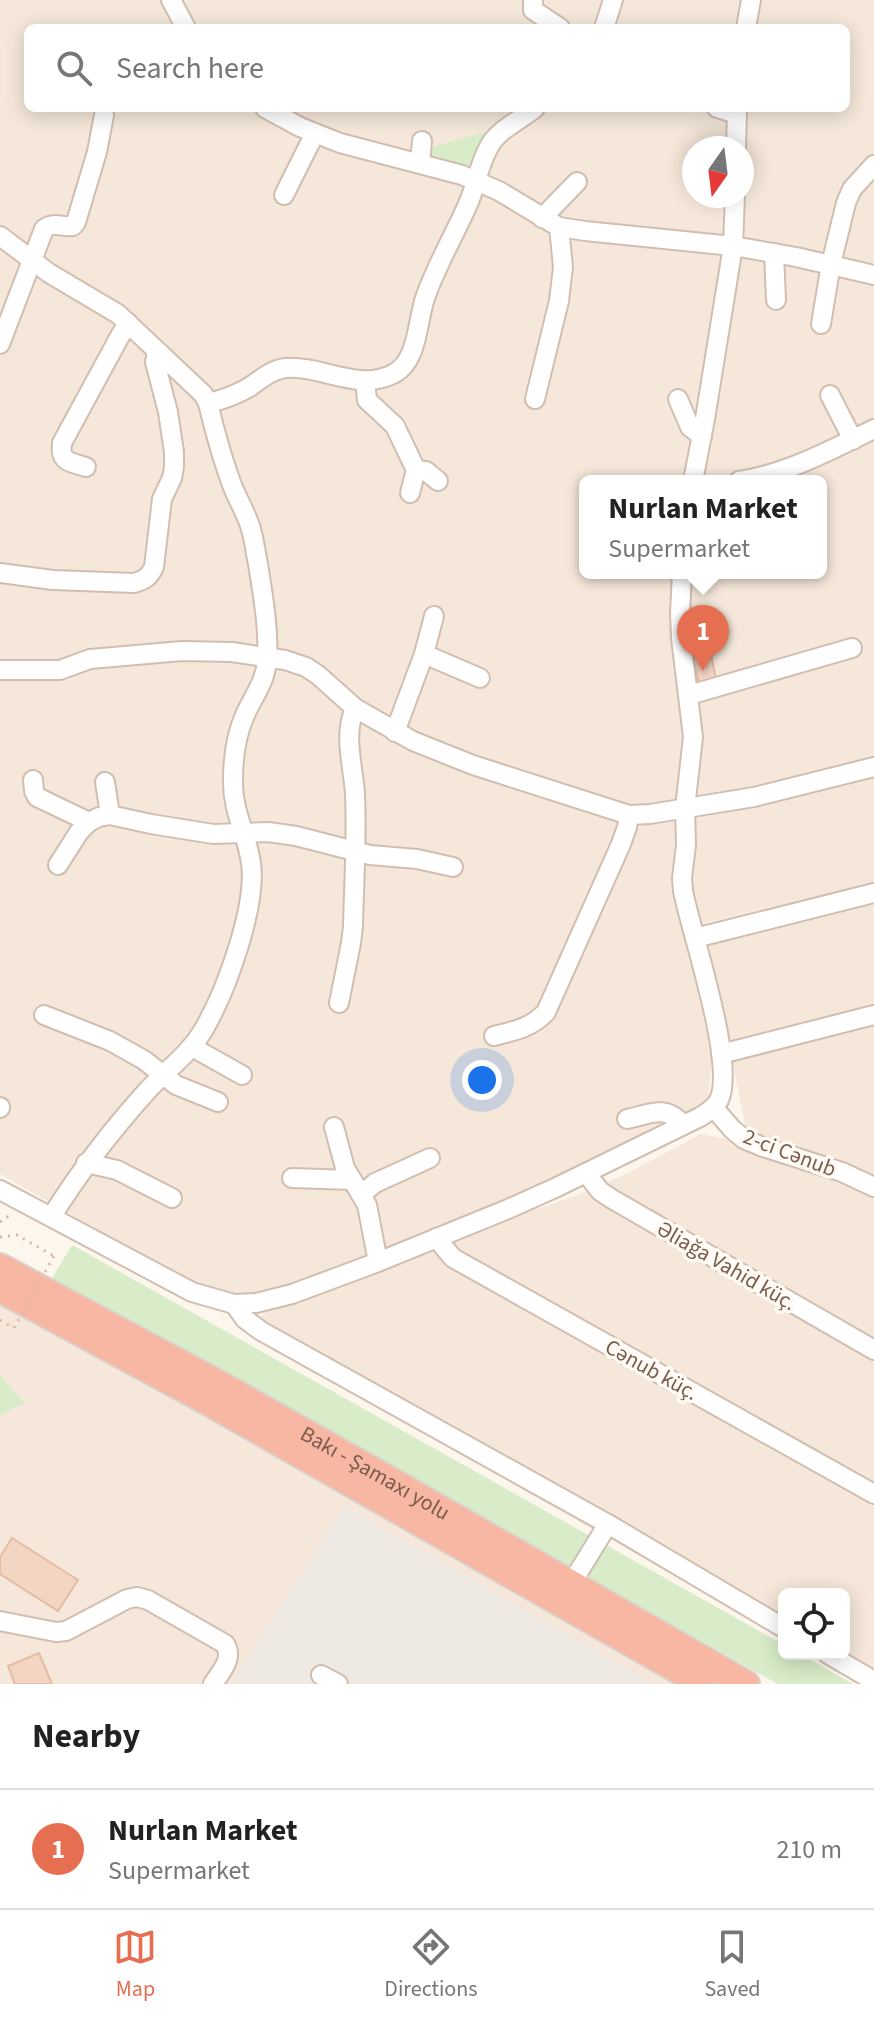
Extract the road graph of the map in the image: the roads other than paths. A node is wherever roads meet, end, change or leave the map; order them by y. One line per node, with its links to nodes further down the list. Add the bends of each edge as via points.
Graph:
1 (171, 0): 5 (street)
2 (533, 0): 6 (street, via 533,10)
3 (613, 0): 7 (street)
4 (751, 0): 8 (street)
5 (184, 24)
6 (554, 24)
7 (605, 24)
8 (747, 24)
9 (272, 112): 13 (street)
10 (527, 112): 18 (street, via 493,141)
11 (737, 112): 14 (street)
12 (104, 115): 26 (street, via 76,222 44,229)
13 (315, 133): 16 (street); 20 (street)
14 (736, 136)
15 (422, 141): 16 (street)
16 (420, 163): 18 (street)
17 (873, 168): 27 (street, via 852,189)
18 (477, 181): 22 (street); 34 (street, via 425,297 404,366 385,378)
19 (577, 182): 22 (street)
20 (284, 195)
21 (735, 208): 24 (street)
22 (551, 222): 24 (street, via 585,231); 36 (street, via 563,267)
23 (0, 236): 26 (street)
24 (733, 246): 25 (street); 40 (street)
25 (774, 253): 27 (street); 29 (street)
26 (31, 259): 30 (street); 32 (street)
27 (831, 264): 28 (street); 31 (street)
28 (874, 275)
29 (776, 300)
30 (128, 323): 33 (street); 42 (street, via 62,443 62,457)
31 (821, 324)
32 (0, 344)
33 (157, 351): 38 (street); 48 (street, via 174,467 162,499 151,575 134,583)
34 (365, 381): 38 (street, via 283,368); 43 (street, via 367,400 395,426)
35 (830, 395): 41 (street)
36 (535, 399)
37 (678, 399): 40 (street, via 690,427)
38 (208, 403): 53 (street, via 254,540)
39 (874, 429): 41 (street)
40 (702, 436): 44 (street)
41 (853, 440): 45 (street)
42 (86, 467)
43 (416, 470): 46 (street); 47 (street)
44 (694, 475)
45 (766, 475)
46 (438, 481)
47 (410, 493)
48 (0, 573)
49 (682, 579): 56 (street, via 680,626)
50 (434, 616): 52 (street)
51 (852, 648): 56 (street)
52 (424, 654): 55 (street); 58 (street)
53 (267, 657): 54 (street, via 162,652 90,659 60,670); 57 (street, via 306,667); 66 (street, via 262,683 238,735 233,792)
54 (0, 670)
55 (480, 678)
56 (689, 695): 62 (street, via 693,737)
57 (355, 708): 58 (street); 67 (street, via 348,734)
58 (395, 732): 64 (street, via 473,765)
59 (874, 767): 62 (street)
60 (33, 780): 65 (street, via 37,797)
61 (105, 782): 63 (street)
62 (685, 808): 64 (street); 71 (street, via 682,878)
63 (110, 815): 65 (street); 66 (street, via 213,834)
64 (629, 815): 75 (street, via 546,1012 527,1027)
65 (89, 822): 68 (street)
66 (241, 832): 67 (street, via 296,836); 76 (street, via 251,871 247,914 222,993)
67 (354, 852): 69 (street); 72 (street, via 351,943)
68 (58, 865)
69 (453, 867)
70 (874, 893): 71 (street)
71 (695, 938): 77 (street)
72 (339, 1003)
73 (44, 1015): 79 (street, via 110,1041)
74 (874, 1015): 77 (street)
75 (494, 1036)
76 (192, 1047): 78 (street); 79 (street)
77 (721, 1054): 81 (street, via 723,1085)
78 (242, 1075)
79 (162, 1076): 80 (street); 86 (street)
80 (218, 1102)
81 (714, 1108): 83 (street); 90 (street, 2-ci Cənub, via 744,1139)
82 (627, 1119): 83 (street, via 669,1112)
83 (683, 1125): 87 (street)
84 (334, 1127): 89 (street, via 345,1168)
85 (430, 1158): 89 (street)
86 (86, 1163): 92 (street, via 117,1170); 93 (street)
87 (586, 1173): 94 (street); 99 (street, Əliağa Vahid küç., via 612,1199)
88 (292, 1178): 89 (street)
89 (357, 1187): 95 (street, via 367,1205)
90 (874, 1187)
91 (0, 1190): 93 (street)
92 (172, 1198)
93 (52, 1216): 98 (street, via 192,1292)
94 (436, 1238): 95 (street); 100 (street, Cənub küç., via 453,1258)
95 (378, 1262): 98 (street, via 292,1294)
96 (0, 1267): 102 (highway, Bakı - Şamaxı yolu)
97 (0, 1289): 108 (highway, Bakı - Şamaxı yolu)
98 (234, 1304): 101 (street, via 261,1331)
99 (874, 1350)
100 (874, 1494)
101 (608, 1524): 102 (street); 104 (street)
102 (571, 1584): 109 (highway, Bakı - Şamaxı yolu)
103 (0, 1621): 107 (street, via 66,1631 127,1599 148,1600 225,1644 228,1660)
104 (778, 1624)
105 (838, 1660): 106 (street)
106 (874, 1681)
107 (213, 1684)
108 (703, 1684)
109 (746, 1684)

